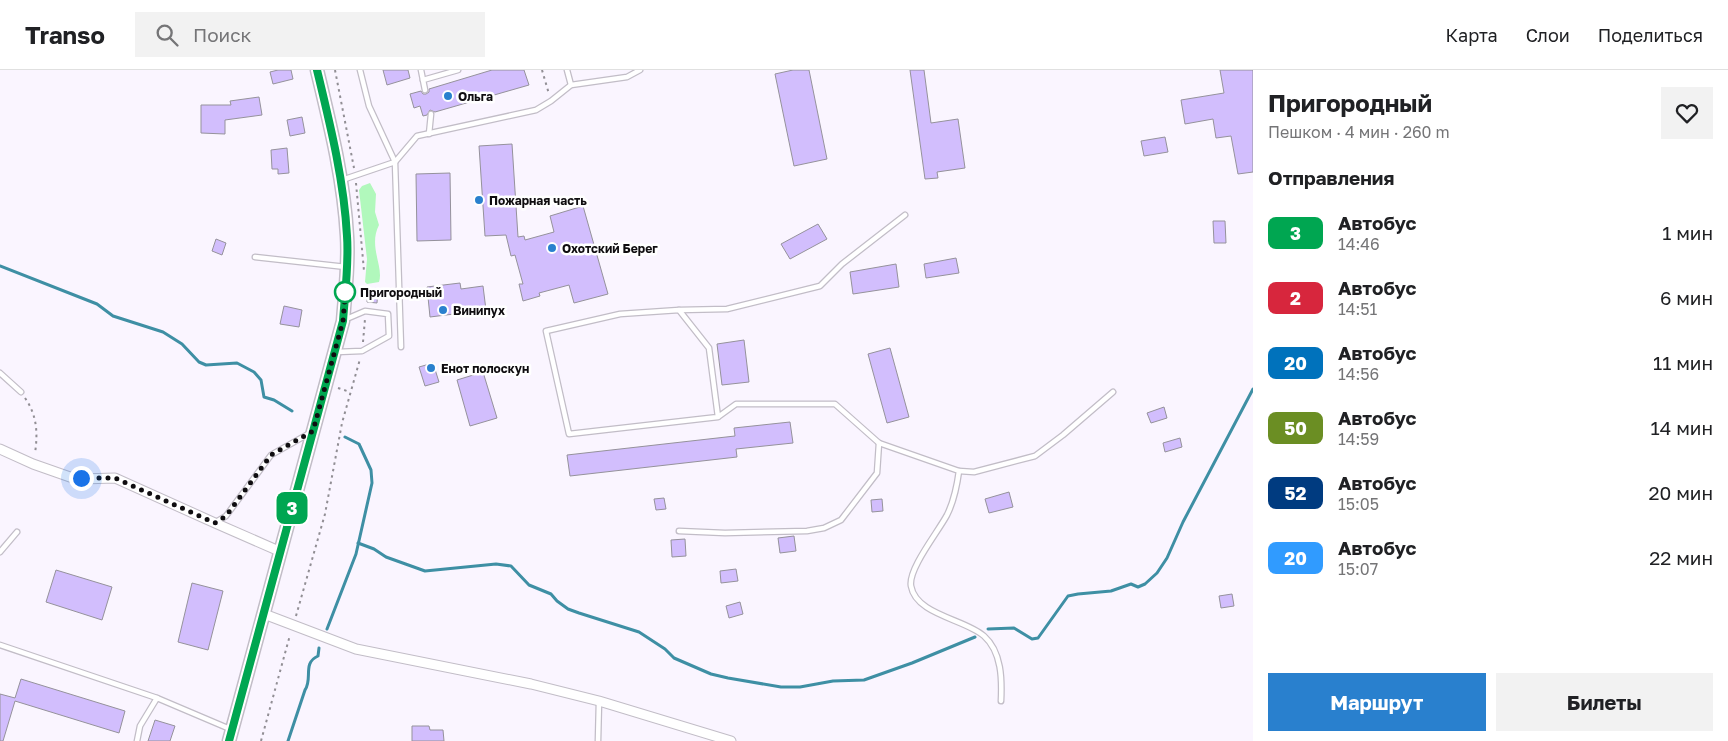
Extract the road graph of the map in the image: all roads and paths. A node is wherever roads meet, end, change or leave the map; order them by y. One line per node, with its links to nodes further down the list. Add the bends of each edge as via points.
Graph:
1 (316, 70): 17 (main road, via 331,127)
2 (335, 70): 16 (path)
3 (360, 70): 15 (lane, via 369,106)
4 (420, 70): 9 (lane)
5 (458, 70): 9 (lane)
6 (542, 70): 12 (path)
7 (567, 70): 10 (lane)
8 (640, 70): 10 (lane, via 627,77)
9 (423, 80): 11 (lane)
10 (571, 85): 12 (lane)
11 (425, 90)
12 (551, 101): 14 (lane, via 536,110)
13 (431, 114): 14 (lane)
14 (428, 134): 15 (lane, via 418,136)
15 (395, 162): 16 (lane); 25 (lane)
16 (355, 176): 17 (lane); 21 (path)
17 (340, 181): 20 (main road, via 348,237)
18 (905, 215): 22 (lane, via 842,264 820,286 727,309)
19 (255, 256): 20 (lane)
20 (347, 267): 24 (main road)
21 (364, 271)
22 (679, 310): 31 (lane, via 709,348); 31 (lane, via 620,314 546,330 569,434)
23 (365, 311): 24 (lane); 26 (path); 26 (lane, via 388,314 389,336)
24 (343, 321): 27 (main road)
25 (401, 347)
26 (362, 351): 27 (lane); 43 (path, via 342,423 325,514)
27 (335, 352): 32 (main road)
28 (0, 373): 29 (lane)
29 (21, 392): 35 (path, via 33,409 38,435)
30 (1113, 392): 36 (lane, via 1035,456 974,472)
31 (718, 417): 33 (lane, via 736,404 835,404)
32 (313, 431): 37 (lane, via 271,455 226,516); 40 (main road)
33 (879, 443): 36 (lane); 38 (lane, via 877,473 840,520 824,528 807,532)
34 (0, 450): 35 (street)
35 (33, 464): 37 (street, via 70,477 115,478)
36 (959, 471): 47 (lane, via 958,485 948,513 914,569 911,586 921,603 974,630 988,641 1000,669)
37 (215, 523): 40 (street)
38 (679, 531)
39 (17, 532): 41 (lane)
40 (279, 551): 42 (main road)
41 (0, 552)
42 (264, 614): 43 (street); 48 (main road)
43 (293, 626): 46 (street, via 356,649); 50 (path)
44 (0, 645): 45 (lane)
45 (157, 698): 48 (lane); 49 (lane, via 140,726)
46 (599, 701): 51 (lane); 52 (street)
47 (1001, 701)
48 (230, 735)
49 (137, 741)
50 (261, 741)
51 (598, 741)
52 (731, 741)

